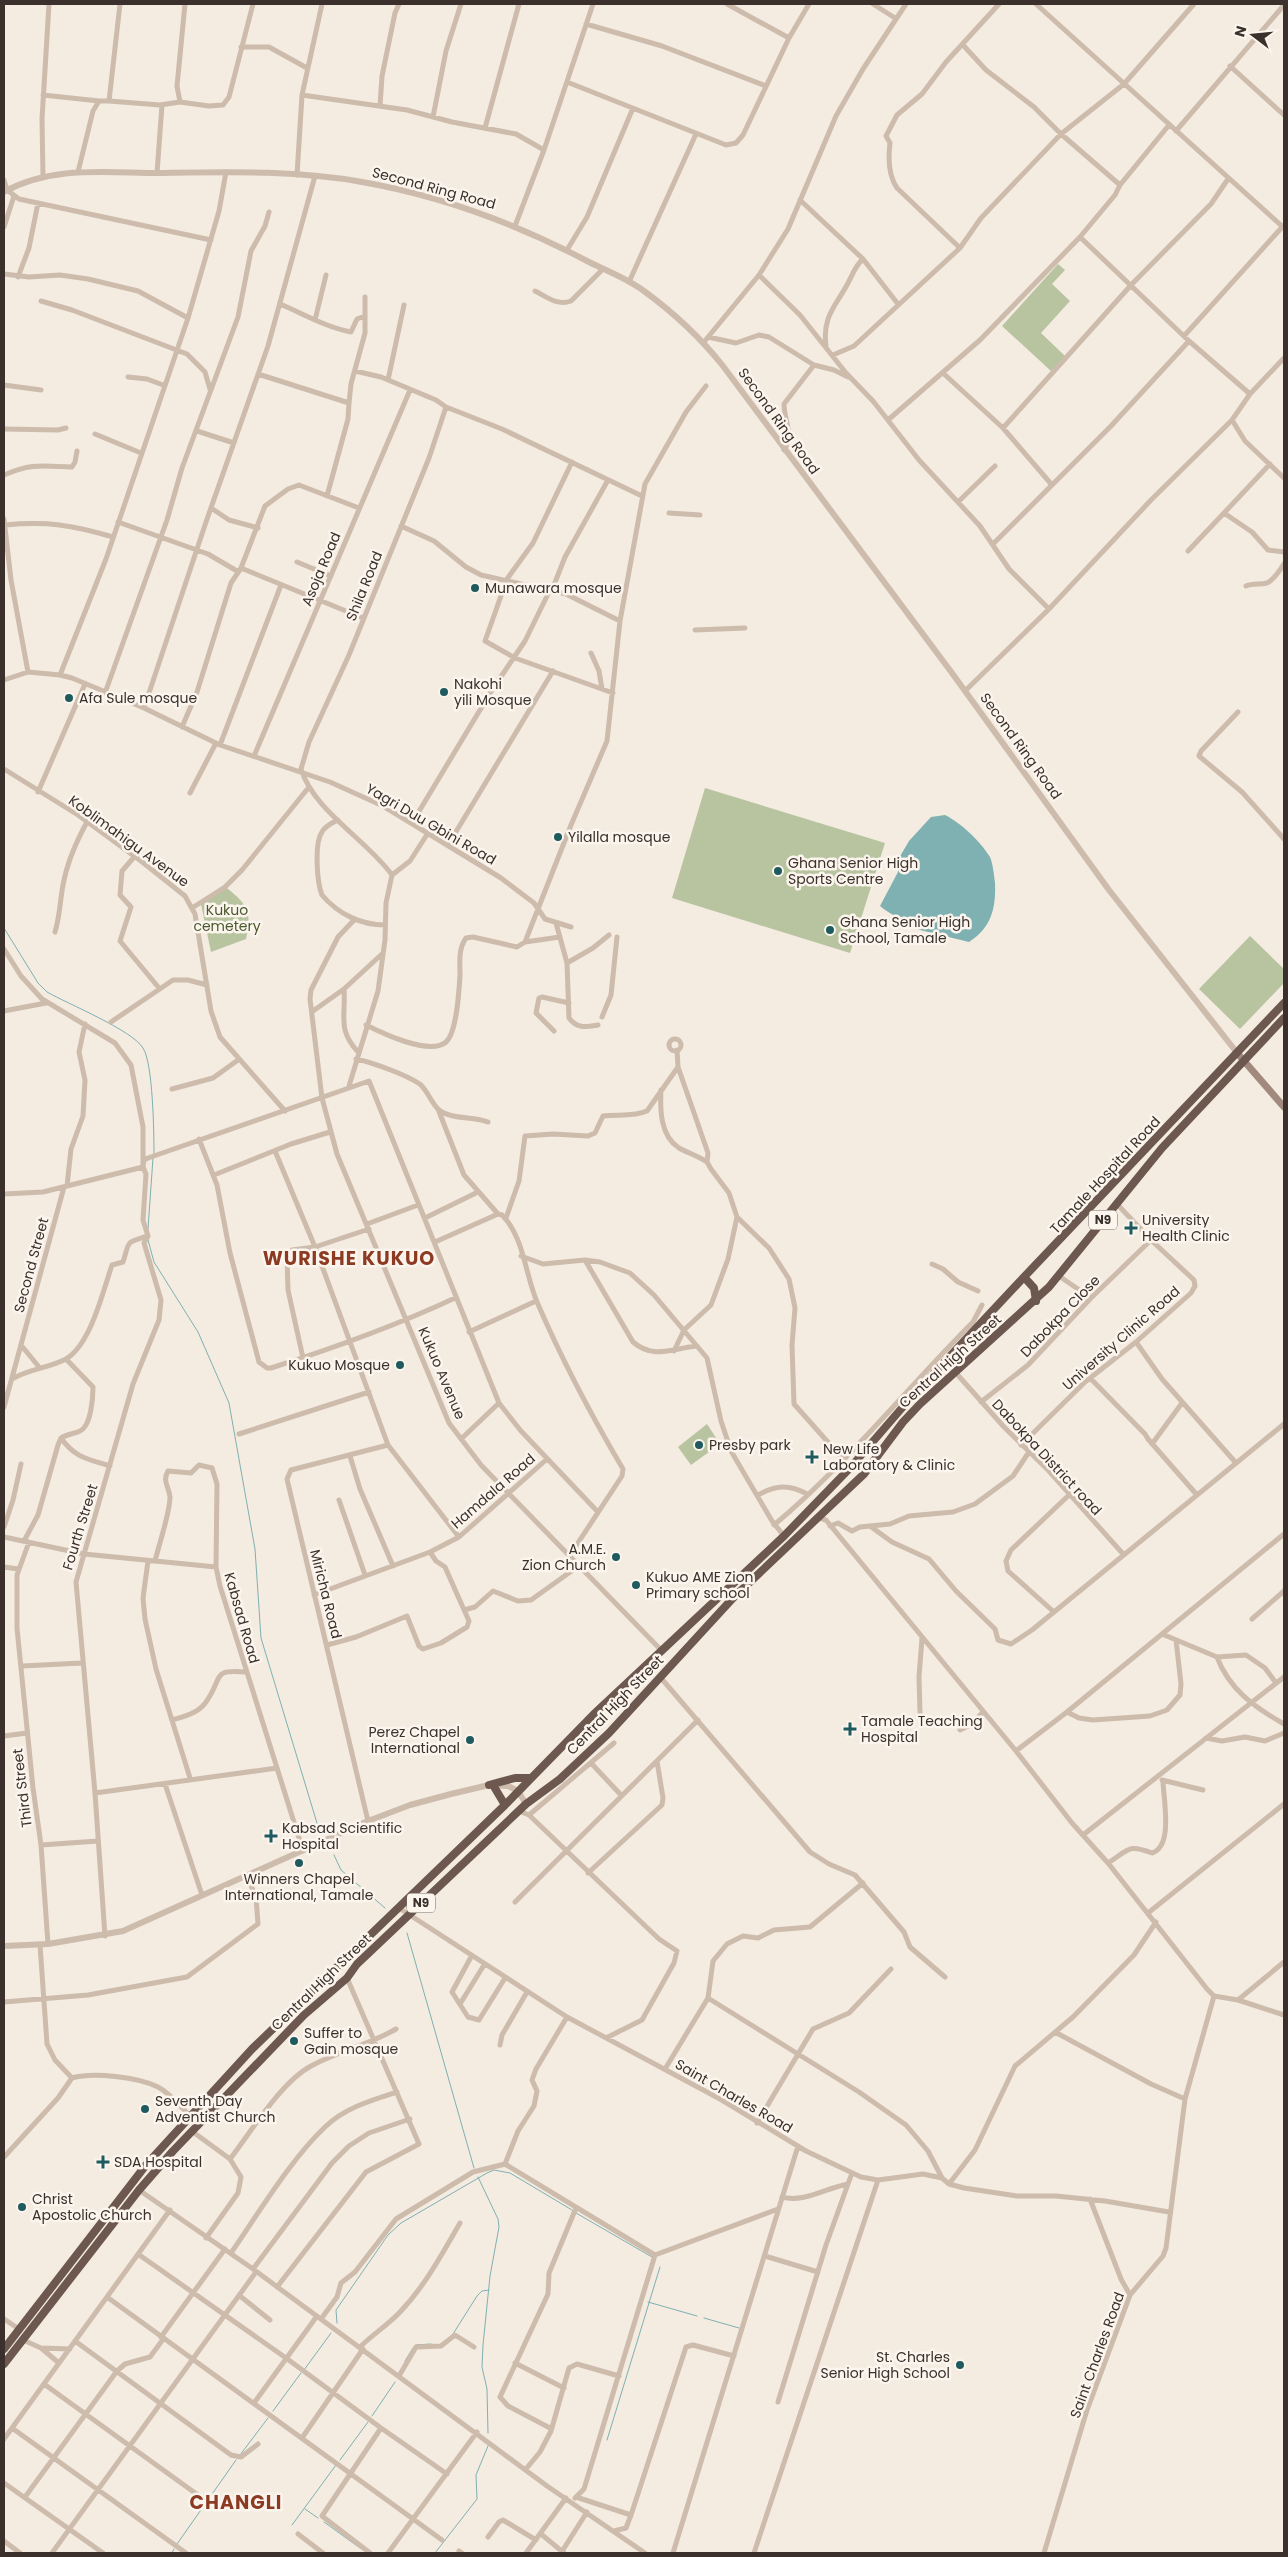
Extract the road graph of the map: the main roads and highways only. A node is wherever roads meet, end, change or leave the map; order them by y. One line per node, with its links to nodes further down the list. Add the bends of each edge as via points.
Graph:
1 (1284, 1003): 3 (highway, N9)
2 (1284, 1018): 4 (highway, N9)
3 (1238, 1054): 4 (main road, Second Ring Road); 6 (highway, Tamale Hospital Road / N9)
4 (1244, 1061): 5 (main road, Second Ring Road); 7 (highway, Central High Street / N9, via 1162,1148)
5 (1284, 1107)
6 (1024, 1277): 7 (highway, via 1034,1288); 8 (highway, Tamale Hospital Road / N9)
7 (1036, 1301): 10 (highway, Central High Street / N9, via 903,1422)
8 (992, 1314): 9 (highway, Central High Street / N9, via 908,1401)
9 (861, 1456): 10 (highway); 11 (highway, Central High Street / N9, via 784,1536)
10 (868, 1470): 12 (highway, Central High Street / N9, via 733,1598 603,1739)
11 (532, 1776): 12 (highway); 13 (highway, Central High Street / N9); 13 (highway, via 491,1785)
12 (544, 1790): 15 (highway, Central High Street / N9, via 357,1964 347,1978 304,2015 214,2107 139,2190)
13 (505, 1805): 14 (highway, Central High Street / N9, via 299,2003 190,2116 146,2165)
14 (61, 2275): 15 (highway); 16 (highway, Central High Street / N9)
15 (66, 2285): 17 (highway, Central High Street / N9)
16 (4, 2349)
17 (4, 2364)

